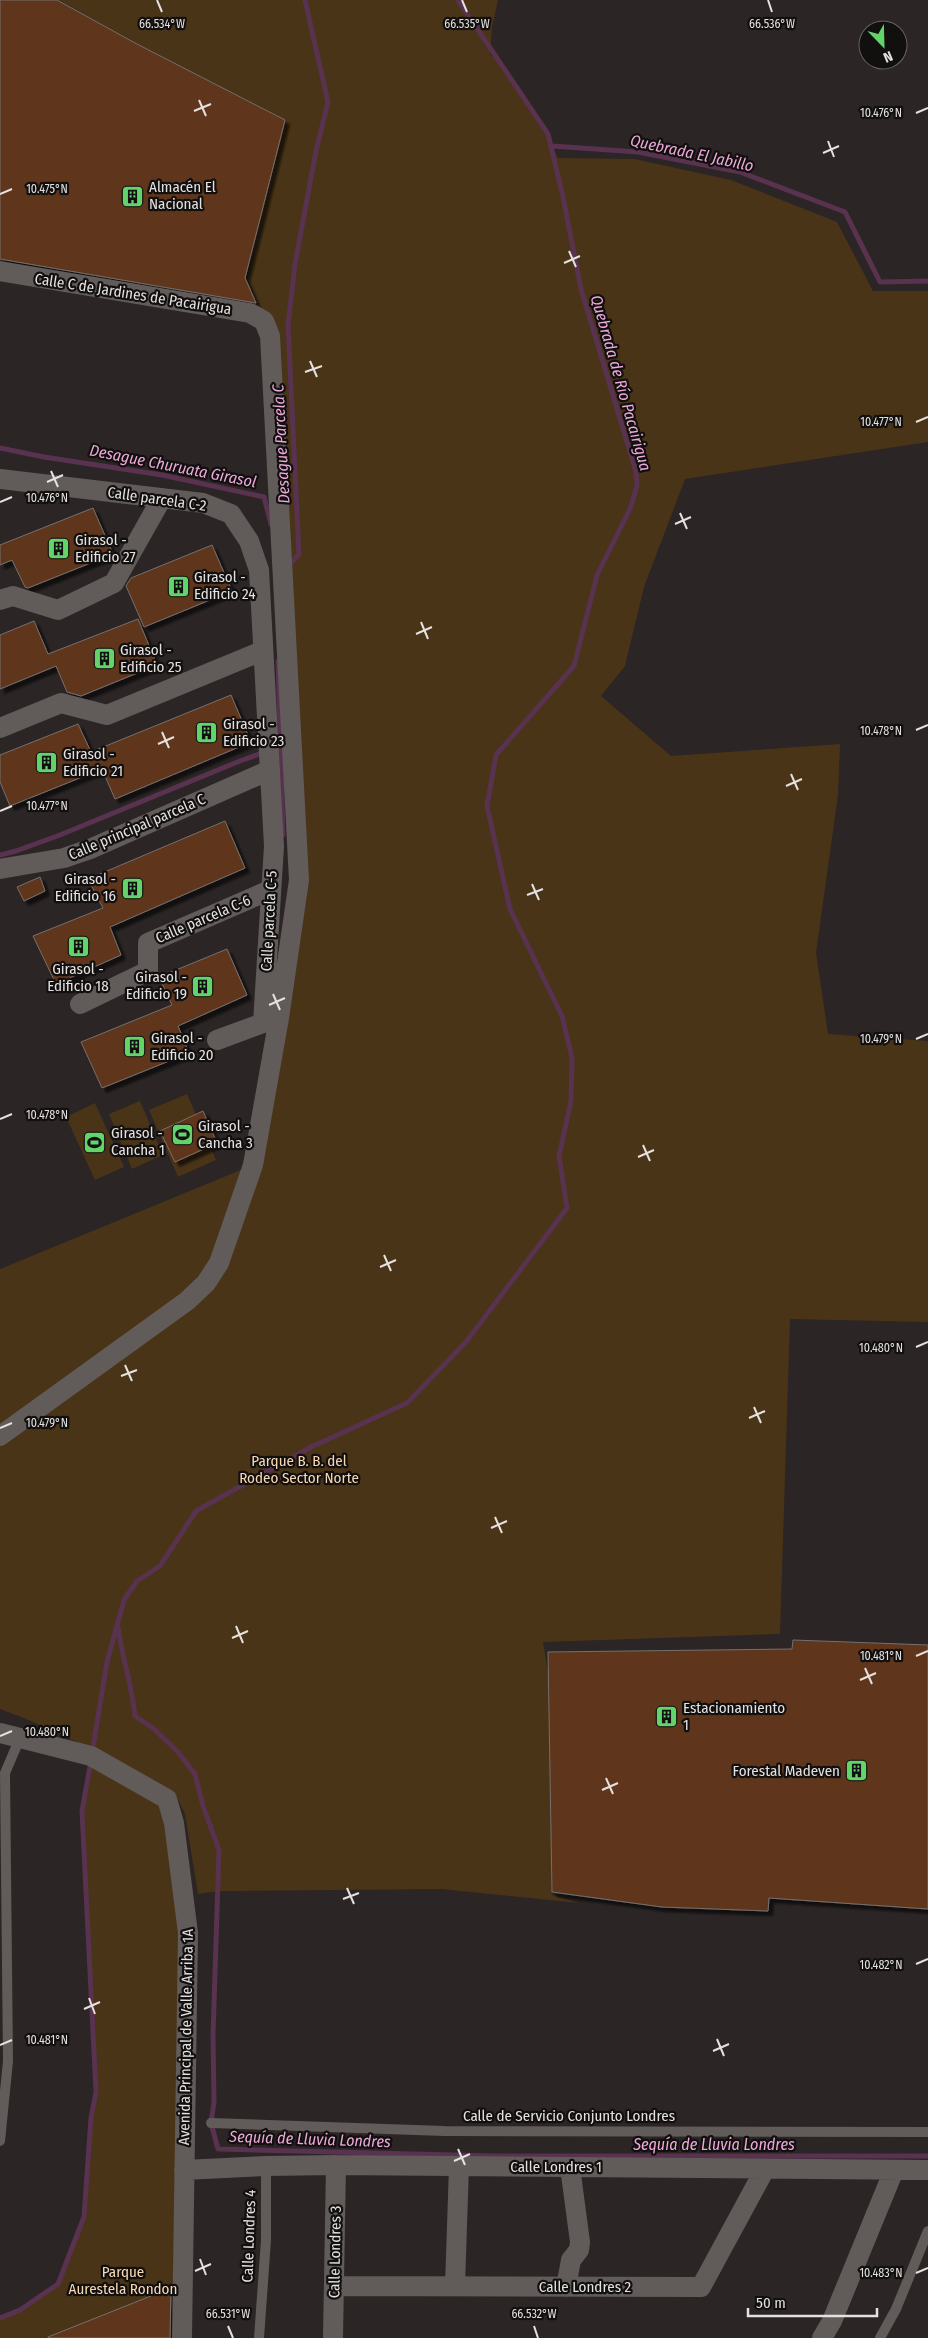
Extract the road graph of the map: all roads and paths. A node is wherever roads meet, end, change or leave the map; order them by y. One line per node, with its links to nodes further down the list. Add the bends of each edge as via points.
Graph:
1 (0, 271): 12 (street, Calle C de Jardines de Pacairigua, via 250,313 264,321 270,336 299,880 253,1165 219,1263 206,1283 187,1301)
2 (0, 479): 3 (street, Calle parcela C-2)
3 (162, 498): 4 (street, via 114,583 58,610 13,596); 5 (street, Calle parcela C-2, via 203,503 231,514 249,541 258,570)
4 (0, 600)
5 (262, 652): 6 (street, via 107,715 60,703); 7 (street, Calle parcela C-2)
6 (0, 728)
7 (270, 770): 8 (street, Calle principal parcela C, via 90,849 64,858); 9 (street, Calle parcela C-5, via 274,846)
8 (0, 869)
9 (270, 890): 10 (street, Calle parcela C-6, via 148,943 148,971); 11 (street, Calle parcela C-5, via 263,1023)
10 (80, 1004)
11 (217, 1040)
12 (0, 1436)
13 (0, 1733): 14 (street, Avenida Principal de Valle Arriba 1A)
14 (20, 1738): 15 (lane, via 5,1773); 24 (street, Avenida Principal de Valle Arriba 1A, via 91,1756 167,1799 174,1823 188,1933)
15 (3, 1848): 18 (lane, via 8,2061)
16 (211, 2123): 17 (lane, Calle de Servicio Conjunto Londres, via 444,2130)
17 (928, 2132)
18 (0, 2141)
19 (336, 2165): 20 (street, Calle Londres 1); 21 (street, Calle Londres 1); 28 (street, Calle Londres 3)
20 (266, 2166): 24 (street, Calle Londres 1); 32 (lane, Calle Londres 4, via 266,2240)
21 (459, 2166): 22 (street, Calle Londres 1); 29 (street)
22 (570, 2167): 23 (street, Calle Londres 1); 30 (street, via 580,2242 579,2250 571,2260)
23 (765, 2169): 25 (street, Calle Londres 1); 30 (street, Calle Londres 2, via 702,2287)
24 (184, 2170): 31 (street, Avenida Principal de Valle Arriba 1A)
25 (894, 2170): 26 (street, Calle Londres 1); 34 (street)
26 (928, 2170)
27 (928, 2231): 35 (lane, via 896,2309)
28 (334, 2286): 29 (street, Calle Londres 2); 33 (street, Calle Londres 3)
29 (454, 2286): 30 (street, Calle Londres 2)
30 (566, 2287)
31 (182, 2338)
32 (259, 2338)
33 (333, 2338)
34 (822, 2338)
35 (880, 2338)

